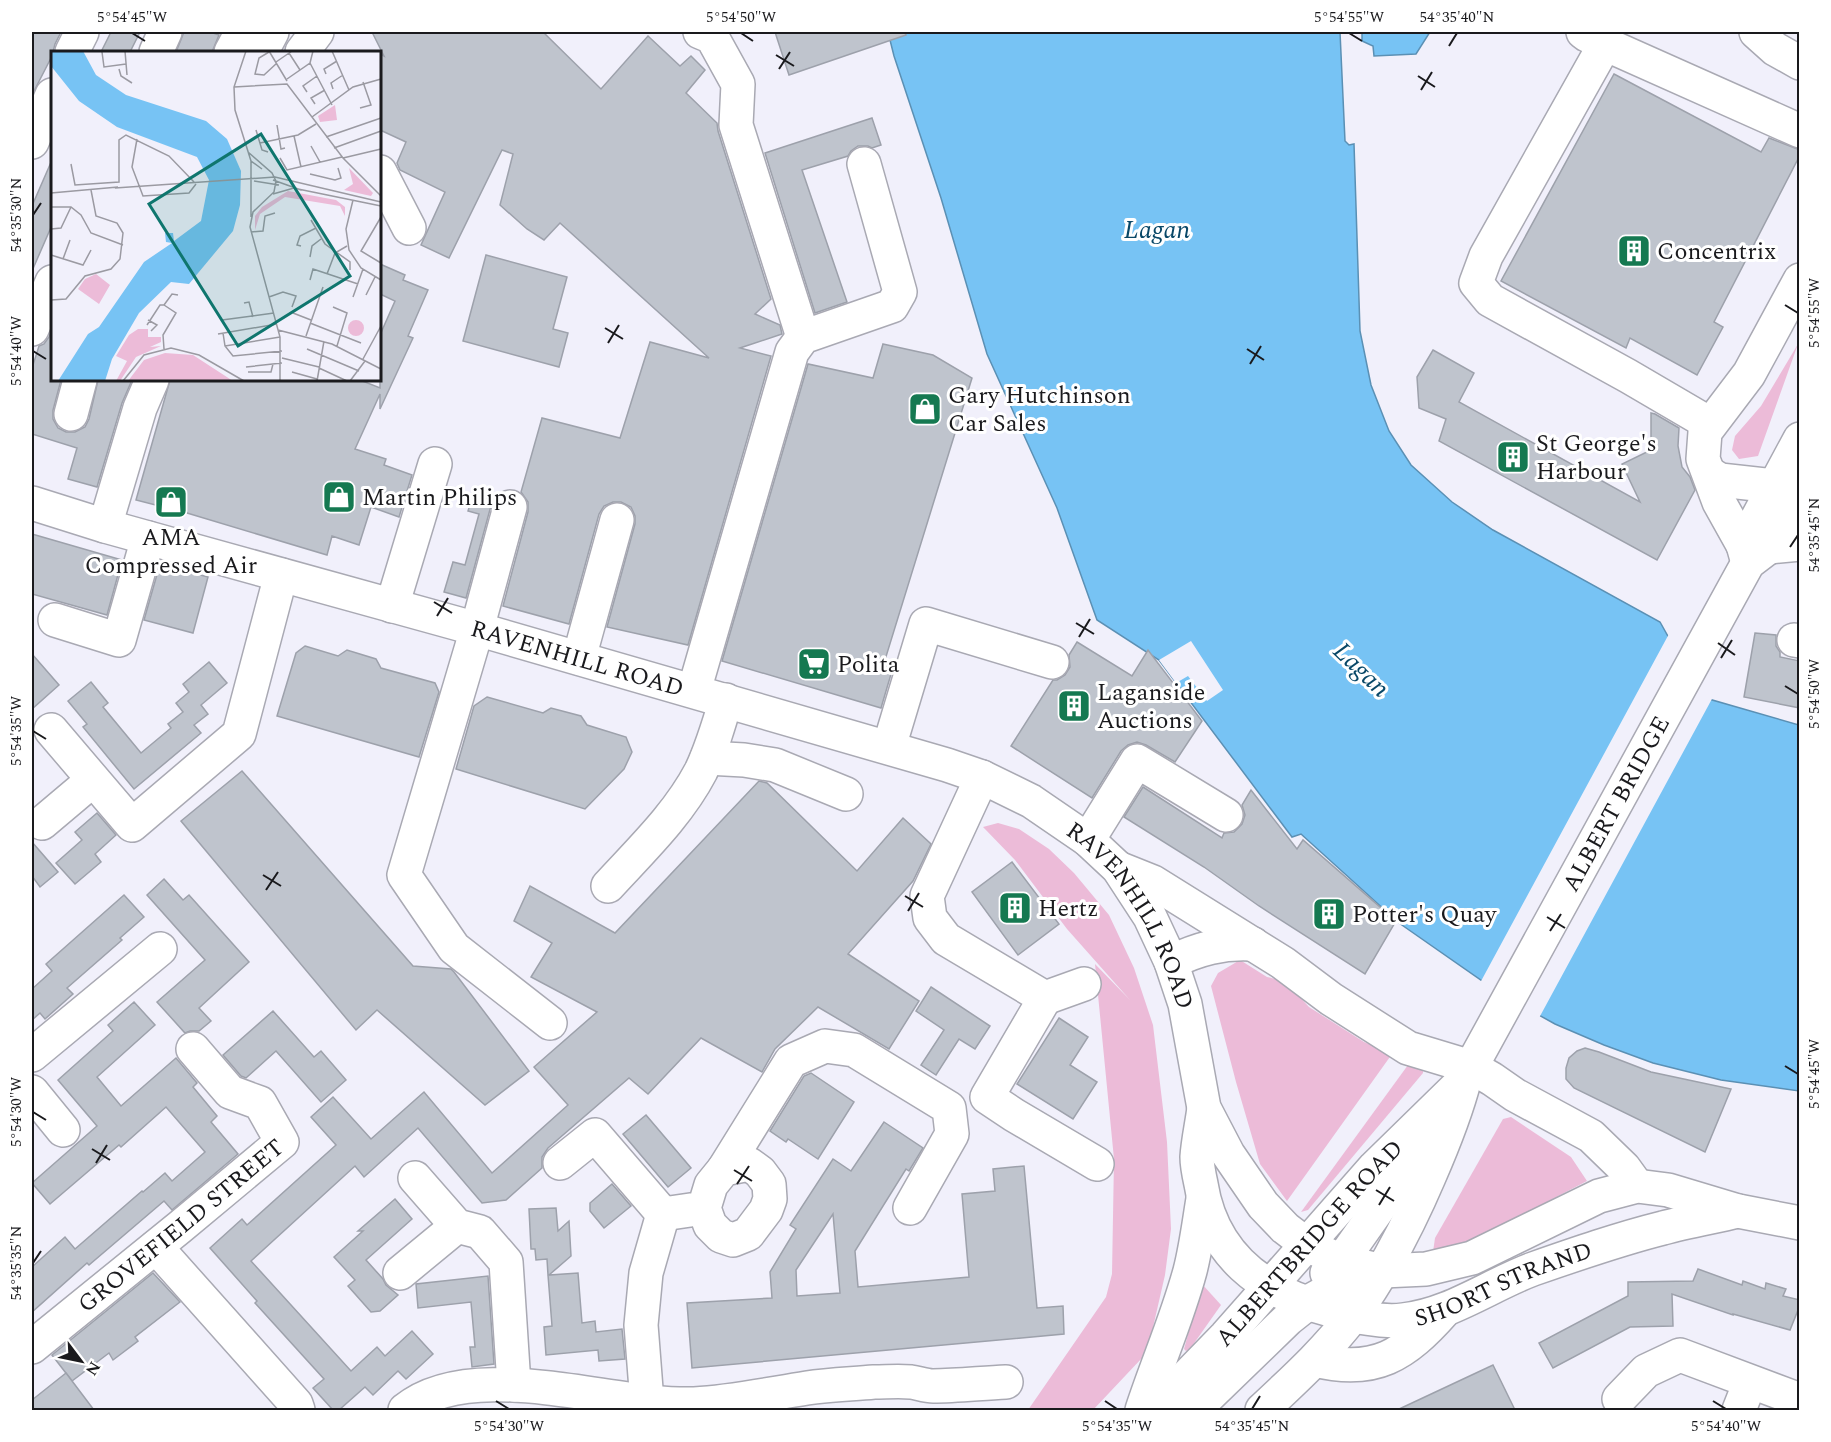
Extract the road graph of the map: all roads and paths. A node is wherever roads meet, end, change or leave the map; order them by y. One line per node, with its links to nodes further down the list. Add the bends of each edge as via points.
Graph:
1 (81, 32): 10 (main road)
2 (165, 32): 11 (main road)
3 (272, 32): 14 (main road)
4 (288, 32): 15 (main road)
5 (317, 32): 16 (main road)
6 (700, 32): 28 (main road, via 712,37 738,84 736,125)
7 (1757, 32): 9 (main road); 17 (main road); 18 (main road, via 1775,50)
8 (1594, 38): 20 (main road); 32 (main road, via 1476,283 1490,300)
9 (1800, 41)
10 (72, 51)
11 (156, 51)
12 (232, 51): 13 (main road, via 238,39)
13 (262, 51)
14 (262, 51)
15 (301, 51)
16 (303, 51)
17 (1800, 52)
18 (1800, 63)
19 (51, 97): 21 (main road)
20 (1800, 131)
21 (32, 142)
22 (864, 164): 28 (main road, via 900,292 892,306)
23 (381, 174): 24 (main road)
24 (409, 228)
25 (1800, 280): 32 (main road, via 1749,374)
26 (51, 284): 27 (main road)
27 (32, 329)
28 (803, 337): 49 (main road, via 792,352)
29 (81, 381): 31 (main road)
30 (152, 381): 40 (main road)
31 (71, 414)
32 (1710, 424): 35 (main road, via 1705,432 1703,459)
33 (1800, 439): 36 (main road, ALBERT BRIDGE)
34 (435, 464): 44 (main road)
35 (1710, 474): 36 (main road, via 1720,480); 42 (main road, via 1719,502)
36 (1787, 490): 42 (main road, ALBERT BRIDGE)
37 (32, 503): 40 (main road, RAVENHILL ROAD)
38 (510, 507): 46 (main road)
39 (617, 519): 47 (main road)
40 (105, 526): 41 (main road, RAVENHILL ROAD)
41 (148, 538): 43 (main road, RAVENHILL ROAD); 45 (main road, via 119,640)
42 (1765, 549): 67 (main road, ALBERT BRIDGE, via 1709,634)
43 (281, 575): 44 (main road, RAVENHILL ROAD); 55 (main road, via 239,734 132,825)
44 (392, 606): 46 (main road, RAVENHILL ROAD)
45 (56, 620)
46 (477, 629): 47 (main road, RAVENHILL ROAD); 68 (main road, via 404,875 454,948)
47 (579, 658): 49 (main road, RAVENHILL ROAD)
48 (1052, 662): 52 (main road, via 926,624)
49 (694, 691): 50 (main road, RAVENHILL ROAD)
50 (726, 700): 52 (main road, RAVENHILL ROAD); 53 (main road)
51 (51, 730): 55 (main road)
52 (889, 747): 54 (main road, RAVENHILL ROAD)
53 (707, 758): 56 (main road, via 776,765); 61 (main road, via 670,819)
54 (982, 777): 59 (main road, RAVENHILL ROAD, via 1031,801); 66 (main road, via 927,896 930,918 946,939)
55 (93, 780): 58 (main road)
56 (846, 794)
57 (1226, 815): 59 (main road, via 1137,761)
58 (42, 823)
59 (1088, 840): 60 (main road, RAVENHILL ROAD)
60 (1118, 868): 62 (main road, via 1153,882); 64 (main road, RAVENHILL ROAD, via 1150,917)
61 (608, 886)
62 (1253, 945): 64 (main road, via 1213,946); 71 (main road, via 1408,1048)
63 (160, 949): 70 (main road)
64 (1171, 962): 73 (main road, RAVENHILL ROAD, via 1185,1004)
65 (1084, 984): 66 (main road)
66 (1045, 998): 77 (main road, via 987,1097)
67 (1506, 1006): 71 (main road, ALBERTBRIDGE ROAD)
68 (550, 1023)
69 (193, 1049): 89 (main road, GROVEFIELD STREET, via 230,1092 260,1103 282,1142)
70 (32, 1055)
71 (1468, 1073): 75 (main road, ALBERTBRIDGE ROAD); 80 (main road, via 1492,1079 1591,1136); 88 (main road, ALBERTBRIDGE ROAD)
72 (32, 1092): 74 (main road)
73 (1204, 1108): 81 (main road, RAVENHILL ROAD, via 1197,1159); 88 (main road, RAVENHILL ROAD, via 1228,1154 1263,1205)
74 (63, 1130)
75 (1449, 1133): 90 (main road, via 1407,1168); 91 (main road, ALBERTBRIDGE ROAD, via 1412,1218)
76 (560, 1163): 85 (main road, via 595,1135)
77 (1097, 1164)
78 (724, 1169): 82 (main road, via 711,1185); 82 (main road, via 749,1164 760,1172 769,1184 766,1210 748,1234 732,1240 710,1225); 83 (main road, via 791,1061 825,1046 854,1050 949,1108 952,1134)
79 (415, 1178): 87 (main road)
80 (1637, 1186): 84 (main road, SHORT STRAND, via 1668,1190); 91 (main road, SHORT STRAND, via 1599,1196 1472,1258 1425,1269)
81 (1203, 1199): 93 (main road, RAVENHILL ROAD, via 1212,1225 1233,1258); 107 (main road, via 1190,1271)
82 (704, 1208): 85 (main road)
83 (910, 1208)
84 (1738, 1211): 86 (main road, SHORT STRAND); 95 (main road, SHORT STRAND, via 1602,1245 1531,1270)
85 (663, 1214): 104 (main road, via 646,1273 641,1325)
86 (1800, 1223)
87 (457, 1226): 92 (main road); 100 (main road, via 480,1232 506,1262)
88 (1306, 1244): 90 (main road, RAVENHILL ROAD); 93 (main road, ALBERTBRIDGE ROAD)
89 (156, 1247): 97 (main road, GROVEFIELD STREET); 105 (main road)
90 (1340, 1261): 91 (main road, RAVENHILL ROAD); 93 (main road, via 1328,1273)
91 (1383, 1271): 94 (main road, via 1346,1281); 96 (main road, ALBERTBRIDGE ROAD)
92 (400, 1273)
93 (1269, 1286): 94 (main road, SHORT STRAND); 108 (main road, ALBERTBRIDGE ROAD)
94 (1307, 1304): 96 (main road, SHORT STRAND); 109 (main road)
95 (1444, 1310): 96 (main road, SHORT STRAND, via 1404,1320); 98 (main road, via 1405,1348 1373,1364 1342,1366)
96 (1353, 1316): 98 (main road, ALBERTBRIDGE ROAD)
97 (32, 1347)
98 (1315, 1360): 110 (main road, ALBERTBRIDGE ROAD)
99 (1006, 1382): 104 (main road, via 931,1386 876,1382 694,1404)
100 (514, 1385): 104 (main road); 106 (main road, via 443,1391)
101 (1745, 1396): 102 (main road, via 1680,1355 1646,1371); 103 (main road)
102 (1619, 1399)
103 (1800, 1400)
104 (647, 1402)
105 (298, 1410)
106 (405, 1410)
107 (1142, 1410)
108 (1154, 1410)
109 (1194, 1410)
110 (1262, 1410)

